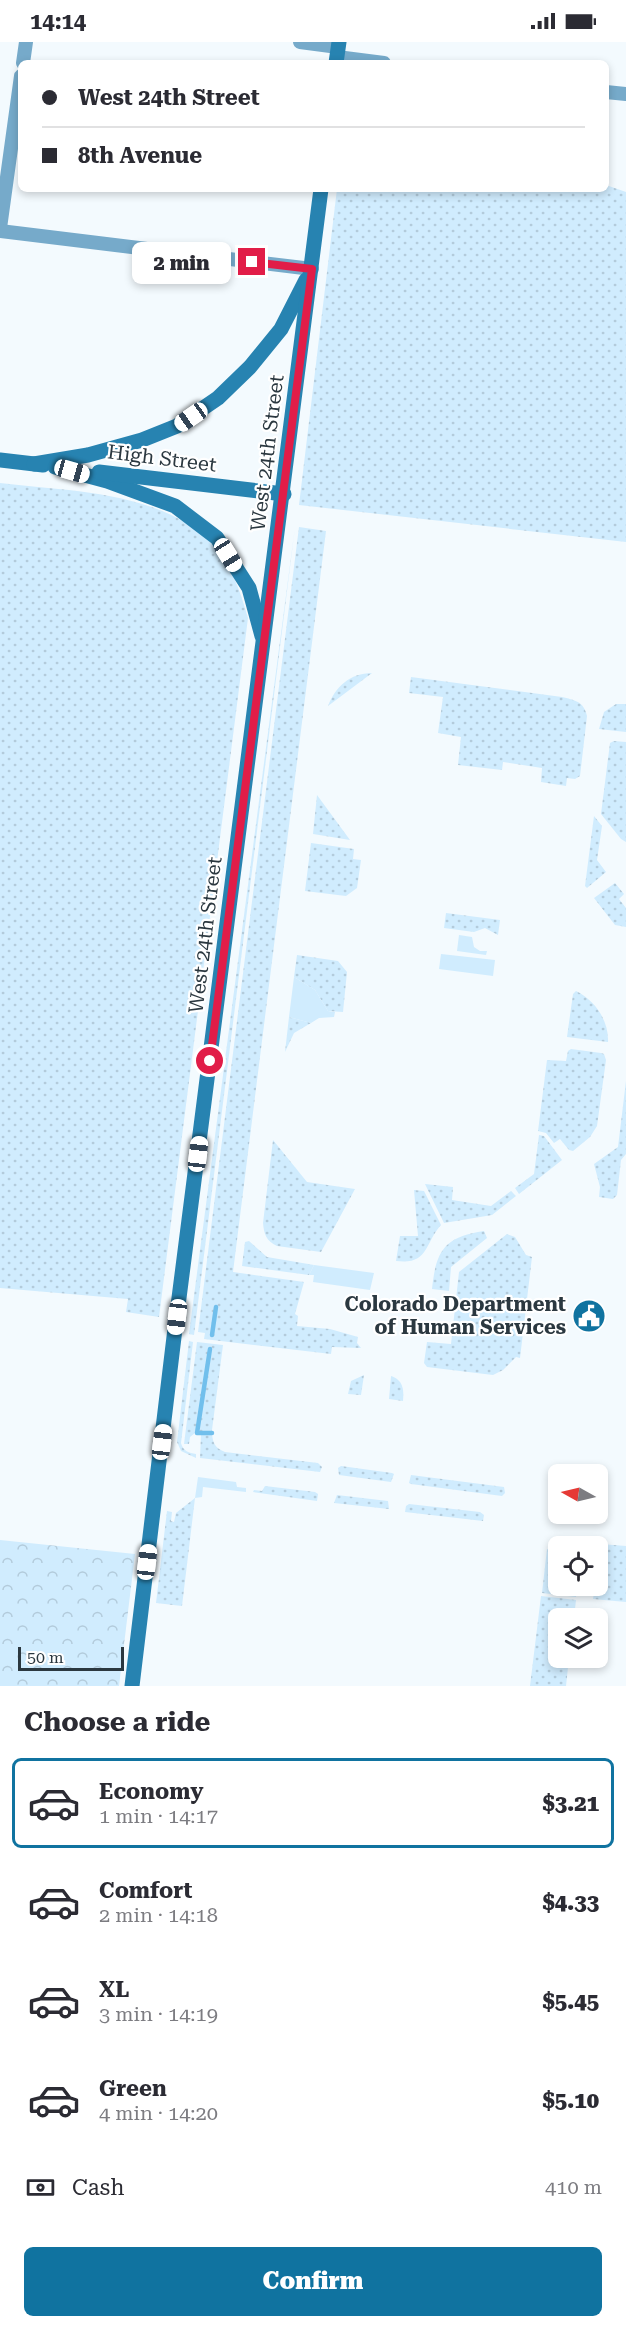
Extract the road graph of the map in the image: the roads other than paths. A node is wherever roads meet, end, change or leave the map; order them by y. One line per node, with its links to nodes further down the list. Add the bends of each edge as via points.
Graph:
1 (26, 42): 4 (street)
2 (300, 42): 3 (street)
3 (338, 52): 5 (street)
4 (23, 60)
5 (371, 60)
6 (609, 92): 7 (street)
7 (626, 94)
8 (18, 98): 10 (street)
9 (321, 192): 11 (street, West 24th Street)
10 (0, 229): 11 (street)
11 (312, 269): 13 (street, via 281,329 250,368 218,398 177,426 142,440); 15 (street, West 24th Street)
12 (0, 460): 13 (street, High Street)
13 (34, 464): 14 (street, High Street)
14 (55, 467): 15 (street, High Street); 16 (street, via 174,506 217,538 249,588)
15 (284, 494): 16 (street, West 24th Street)
16 (264, 643): 17 (street, West 24th Street)
17 (132, 1686)

